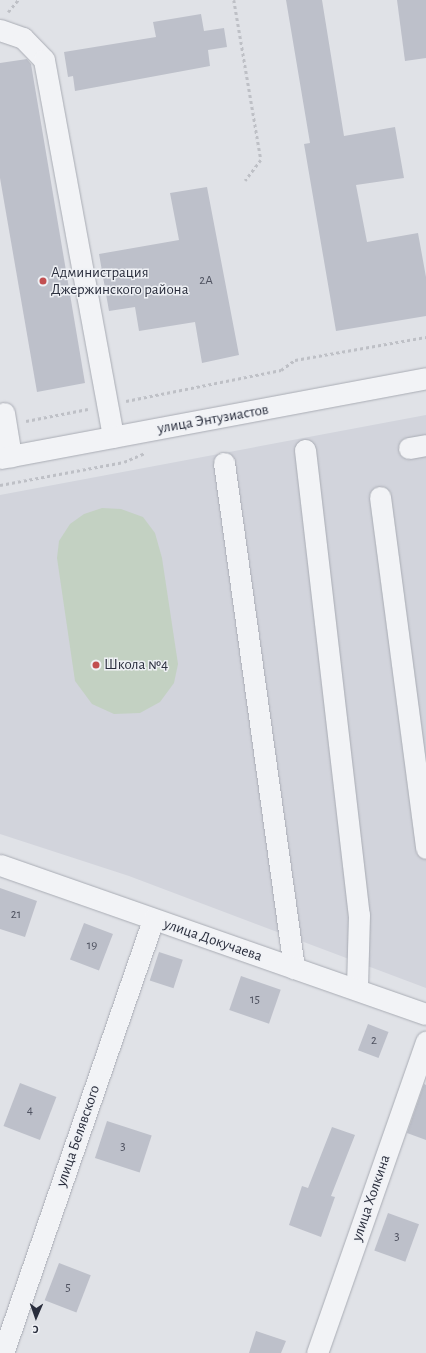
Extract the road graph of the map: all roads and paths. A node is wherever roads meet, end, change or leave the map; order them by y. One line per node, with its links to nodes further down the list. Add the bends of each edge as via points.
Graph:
1 (234, 0): 3 (path, via 260,160)
2 (0, 30): 6 (street, via 23,38 44,60)
3 (245, 181)
4 (426, 337): 6 (path, via 295,360 280,370)
5 (426, 378): 8 (street, улица Энтузиастов)
6 (108, 405): 7 (path); 8 (street)
7 (5, 419): 10 (street)
8 (113, 438): 10 (street, улица Энтузиастов)
9 (305, 450): 17 (street, via 359,915)
10 (6, 457)
11 (224, 463): 16 (street)
12 (380, 497): 13 (street)
13 (426, 848)
14 (0, 865): 15 (street, улица Докучаева)
15 (153, 919): 16 (street, улица Докучаева); 20 (street, улица Белявского)
16 (294, 968): 17 (street, улица Докучаева)
17 (357, 988): 18 (street, улица Докучаева)
18 (426, 1014)
19 (426, 1042): 21 (street, улица Холкина)
20 (3, 1353)
21 (317, 1353)

